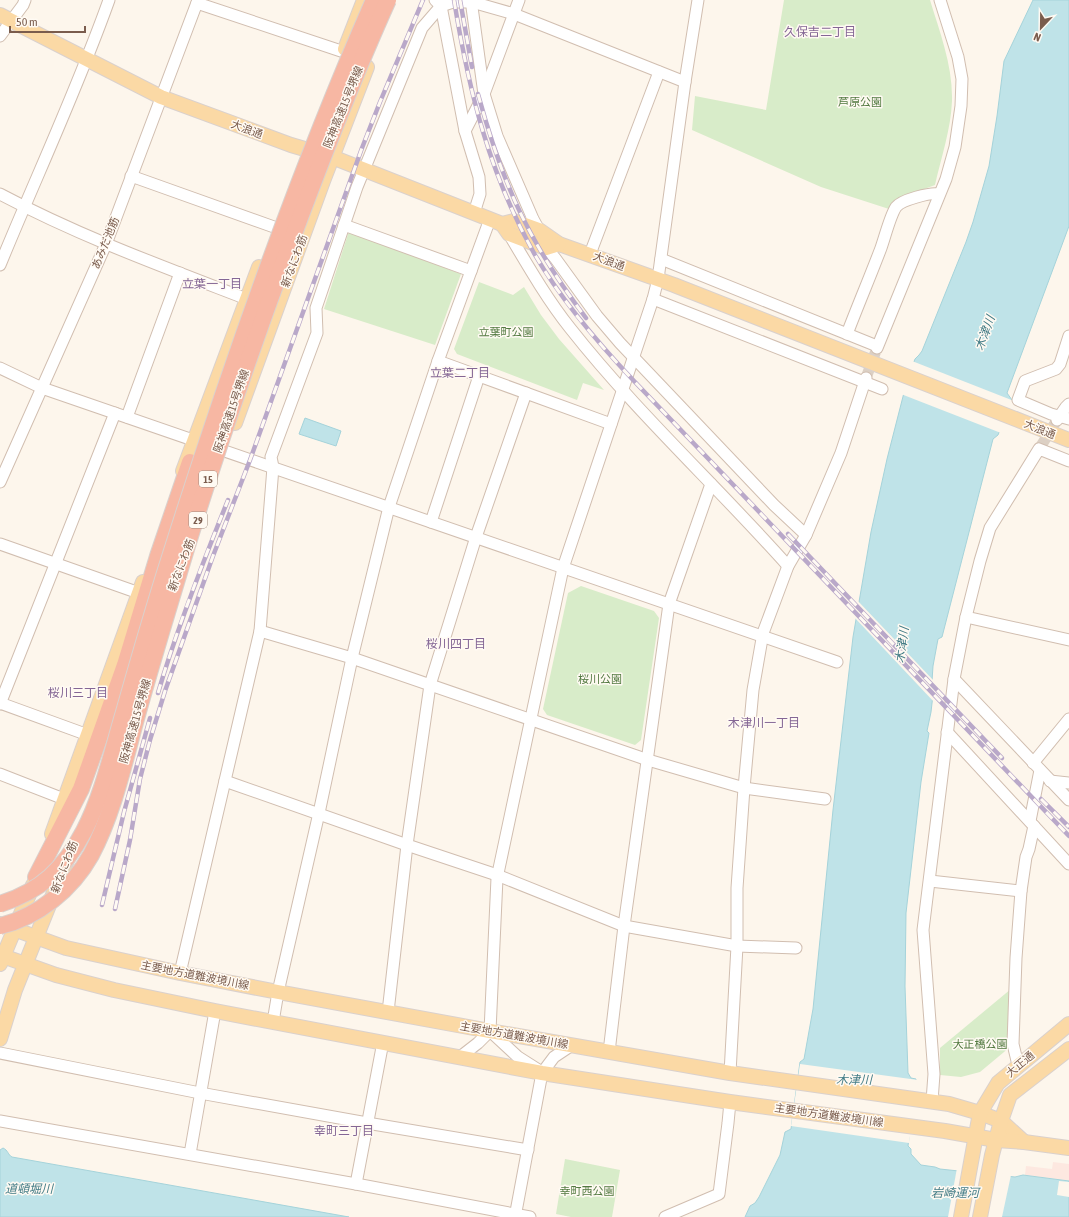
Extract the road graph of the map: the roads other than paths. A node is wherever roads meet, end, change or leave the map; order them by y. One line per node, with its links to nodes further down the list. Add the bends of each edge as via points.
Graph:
1 (25, 0): 14 (street, via 23,5)
2 (109, 0): 17 (street)
3 (364, 0): 16 (main road, 新なにわ筋)
4 (374, 0): 45 (highway, 阪神高速15号堺線 / 15, bridge, via 303,173)
5 (388, 0): 112 (highway, 阪神高速15号堺線 / 15, bridge, via 315,176 258,333 194,523 114,798 99,839 81,871 68,886 38,910)
6 (394, 0): 24 (main road, 新なにわ筋 / 29)
7 (519, 0): 13 (street)
8 (698, 0): 19 (street)
9 (940, 0): 28 (street, via 958,57 962,79 955,147)
10 (197, 1): 16 (street); 21 (street, あみだ池筋)
11 (472, 1): 12 (street); 13 (street); 20 (street)
12 (438, 3): 22 (street); 25 (street, via 422,28)
13 (514, 14): 18 (street); 20 (street)
14 (6, 18): 15 (street); 17 (main road, 大浪通)
15 (0, 36)
16 (344, 52): 23 (main road, 新なにわ筋)
17 (88, 59): 21 (main road, 大浪通); 29 (street)
18 (659, 72): 19 (street); 37 (street)
19 (685, 82): 38 (street)
20 (484, 94): 22 (street); 34 (street, via 497,136)
21 (161, 97): 23 (main road, 大浪通); 26 (street, あみだ池筋)
22 (465, 131): 30 (street, via 479,177 480,194)
23 (305, 150): 24 (main road, 大浪通); 33 (main road, 新なにわ筋)
24 (332, 157): 25 (main road, 大浪通); 64 (main road, 新なにわ筋 / 29)
25 (364, 170): 30 (main road, 大浪通); 31 (street)
26 (131, 176): 33 (street); 35 (street, あみだ池筋)
27 (0, 194): 29 (street)
28 (939, 194): 46 (street, via 919,196 897,206); 46 (street, via 877,347)
29 (24, 206): 35 (street); 39 (street)
30 (474, 213): 32 (main road, 大浪通)
31 (344, 225): 40 (street); 66 (street, via 316,308 317,333 271,457)
32 (500, 226): 34 (main road, 大浪通, via 514,221); 36 (main road, 大浪通); 40 (street); 55 (street, via 570,328)
33 (274, 227): 43 (main road, 新なにわ筋)
34 (539, 230): 36 (main road, 大浪通)
35 (106, 244): 41 (street); 53 (street, あみだ池筋)
36 (553, 246): 37 (main road, 大浪通); 48 (street, via 555,258 597,316)
37 (590, 254): 42 (main road, 大浪通)
38 (661, 259): 42 (street); 46 (street)
39 (0, 265)
40 (471, 271): 49 (street)
41 (180, 273): 43 (street); 59 (street)
42 (658, 279): 44 (street); 63 (main road, 大浪通)
43 (247, 299): 62 (main road, 新なにわ筋)
44 (653, 299): 48 (street); 52 (street)
45 (250, 315): 107 (highway, bridge, via 184,477 125,665 81,788); 110 (highway, 阪神高速15号堺線 / 15, bridge, via 182,519 109,764 90,817 75,846 55,873 18,899)
46 (847, 334)
47 (1069, 336): 60 (street, via 1060,364 1056,369 1025,380 1018,400)
48 (634, 358): 55 (street); 71 (street, via 774,505)
49 (438, 361): 51 (street); 69 (street)
50 (0, 368): 53 (street)
51 (479, 376): 56 (street); 70 (street)
52 (866, 380): 54 (street); 71 (street, via 841,453)
53 (42, 388): 58 (street); 67 (street, あみだ池筋)
54 (882, 389)
55 (622, 390): 61 (street); 68 (street)
56 (526, 393): 61 (street); 72 (street)
57 (1069, 404): 60 (street)
58 (114, 413): 59 (street); 74 (street)
59 (127, 417): 62 (street)
60 (1062, 418)
61 (611, 424): 76 (street)
62 (194, 440): 64 (street); 77 (main road, 新なにわ筋)
63 (1069, 440)
64 (225, 451): 66 (street); 113 (main road, 新なにわ筋 / 29)
65 (1069, 461): 79 (street, via 1040,448 990,528)
66 (272, 467): 69 (street); 80 (street)
67 (0, 482)
68 (711, 484): 75 (street); 78 (street)
69 (389, 508): 70 (street); 83 (street)
70 (430, 522): 72 (street)
71 (806, 535): 75 (street)
72 (476, 537): 76 (street); 86 (street)
73 (0, 544): 74 (street)
74 (56, 563): 77 (street); 87 (street)
75 (788, 566): 81 (street)
76 (563, 567): 78 (street); 89 (street)
77 (139, 593): 91 (main road, 新なにわ筋)
78 (669, 604): 81 (street); 92 (street)
79 (966, 617): 82 (street); 85 (street)
80 (260, 631): 83 (street); 95 (street)
81 (763, 636): 84 (street); 98 (street, via 753,690)
82 (1069, 640)
83 (352, 658): 86 (street); 102 (street)
84 (837, 662)
85 (954, 679): 90 (street); 93 (street)
86 (430, 685): 89 (street); 104 (street)
87 (0, 704): 91 (street)
88 (1069, 718): 93 (street)
89 (530, 720): 92 (street); 106 (street)
90 (947, 732): 103 (street); 108 (street)
91 (88, 735): 100 (main road, 新なにわ筋)
92 (648, 760): 98 (street); 111 (street)
93 (1037, 767): 96 (street); 103 (street)
94 (0, 774): 100 (street)
95 (225, 781): 102 (street); 118 (street)
96 (1050, 781): 97 (street); 101 (street)
97 (1069, 783)
98 (744, 788): 99 (street); 114 (street, via 737,888)
99 (825, 798)
100 (64, 799): 107 (main road, 新なにわ筋)
101 (1069, 800)
102 (319, 813): 104 (street); 119 (street)
103 (1032, 823): 105 (street); 109 (street)
104 (407, 844): 106 (street); 121 (street)
105 (1069, 864)
106 (498, 875): 111 (street); 124 (street)
107 (36, 878): 112 (main road, 新なにわ筋)
108 (930, 881): 109 (street); 136 (street, via 923,930 934,1074)
109 (1021, 891): 132 (street, via 1013,1044)
110 (0, 904)
111 (624, 926): 114 (street); 129 (street)
112 (5, 927): 113 (main road, 主要地方道難波境川線); 116 (main road, 新なにわ筋)
113 (36, 938): 117 (main road, 新なにわ筋 / 29); 118 (main road, 主要地方道難波境川線, via 66,948)
114 (737, 946): 115 (street); 134 (street)
115 (796, 948)
116 (1, 958): 117 (main road, 主要地方道難波境川線)
117 (25, 964): 120 (main road, 主要地方道難波境川線, via 114,990); 125 (main road, 新なにわ筋 / 29)
118 (180, 973): 119 (main road, 主要地方道難波境川線)
119 (278, 992): 121 (main road, 主要地方道難波境川線); 122 (street)
120 (215, 1011): 122 (main road, 主要地方道難波境川線); 135 (street)
121 (388, 1012): 124 (main road, 主要地方道難波境川線)
122 (273, 1022): 126 (main road, 主要地方道難波境川線)
123 (1069, 1024): 132 (main road, 大正通)
124 (490, 1031): 127 (main road, 主要地方道難波境川線); 131 (street); 133 (street, via 518,1057)
125 (0, 1039)
126 (383, 1042): 131 (main road, 主要地方道難波境川線); 141 (street)
127 (572, 1045): 129 (main road, 主要地方道難波境川線); 133 (street, via 554,1057)
128 (1069, 1049): 140 (main road, 大正通, via 1010,1095)
129 (609, 1052): 134 (main road, 主要地方道難波境川線)
130 (0, 1053): 135 (street)
131 (460, 1057): 133 (main road, 主要地方道難波境川線)
132 (1018, 1065): 138 (main road, 大正通, via 998,1083)
133 (542, 1072): 137 (main road, 主要地方道難波境川線); 146 (street)
134 (730, 1073): 136 (main road, 主要地方道難波境川線)
135 (200, 1093): 141 (street); 147 (street)
136 (932, 1101): 138 (main road, 主要地方道難波境川線)
137 (730, 1102): 142 (main road, 主要地方道難波境川線); 151 (street, via 719,1194)
138 (980, 1113): 140 (main road, 主要地方道難波境川線); 142 (main road)
139 (0, 1121): 147 (street)
140 (1001, 1121): 143 (main road, 大正通); 144 (main road, 主要地方道難波境川線)
141 (367, 1123): 146 (street); 148 (street)
142 (976, 1137): 143 (main road, 主要地方道難波境川線); 152 (main road)
143 (996, 1140): 144 (main road, 主要地方道難波境川線); 153 (main road, 大正通)
144 (1024, 1142): 145 (main road, 主要地方道難波境川線)
145 (1069, 1148)
146 (528, 1150): 149 (street)
147 (190, 1154): 148 (street)
148 (356, 1184): 149 (street)
149 (515, 1216): 150 (street)
150 (530, 1217)
151 (665, 1217)
152 (961, 1217)
153 (980, 1217)

